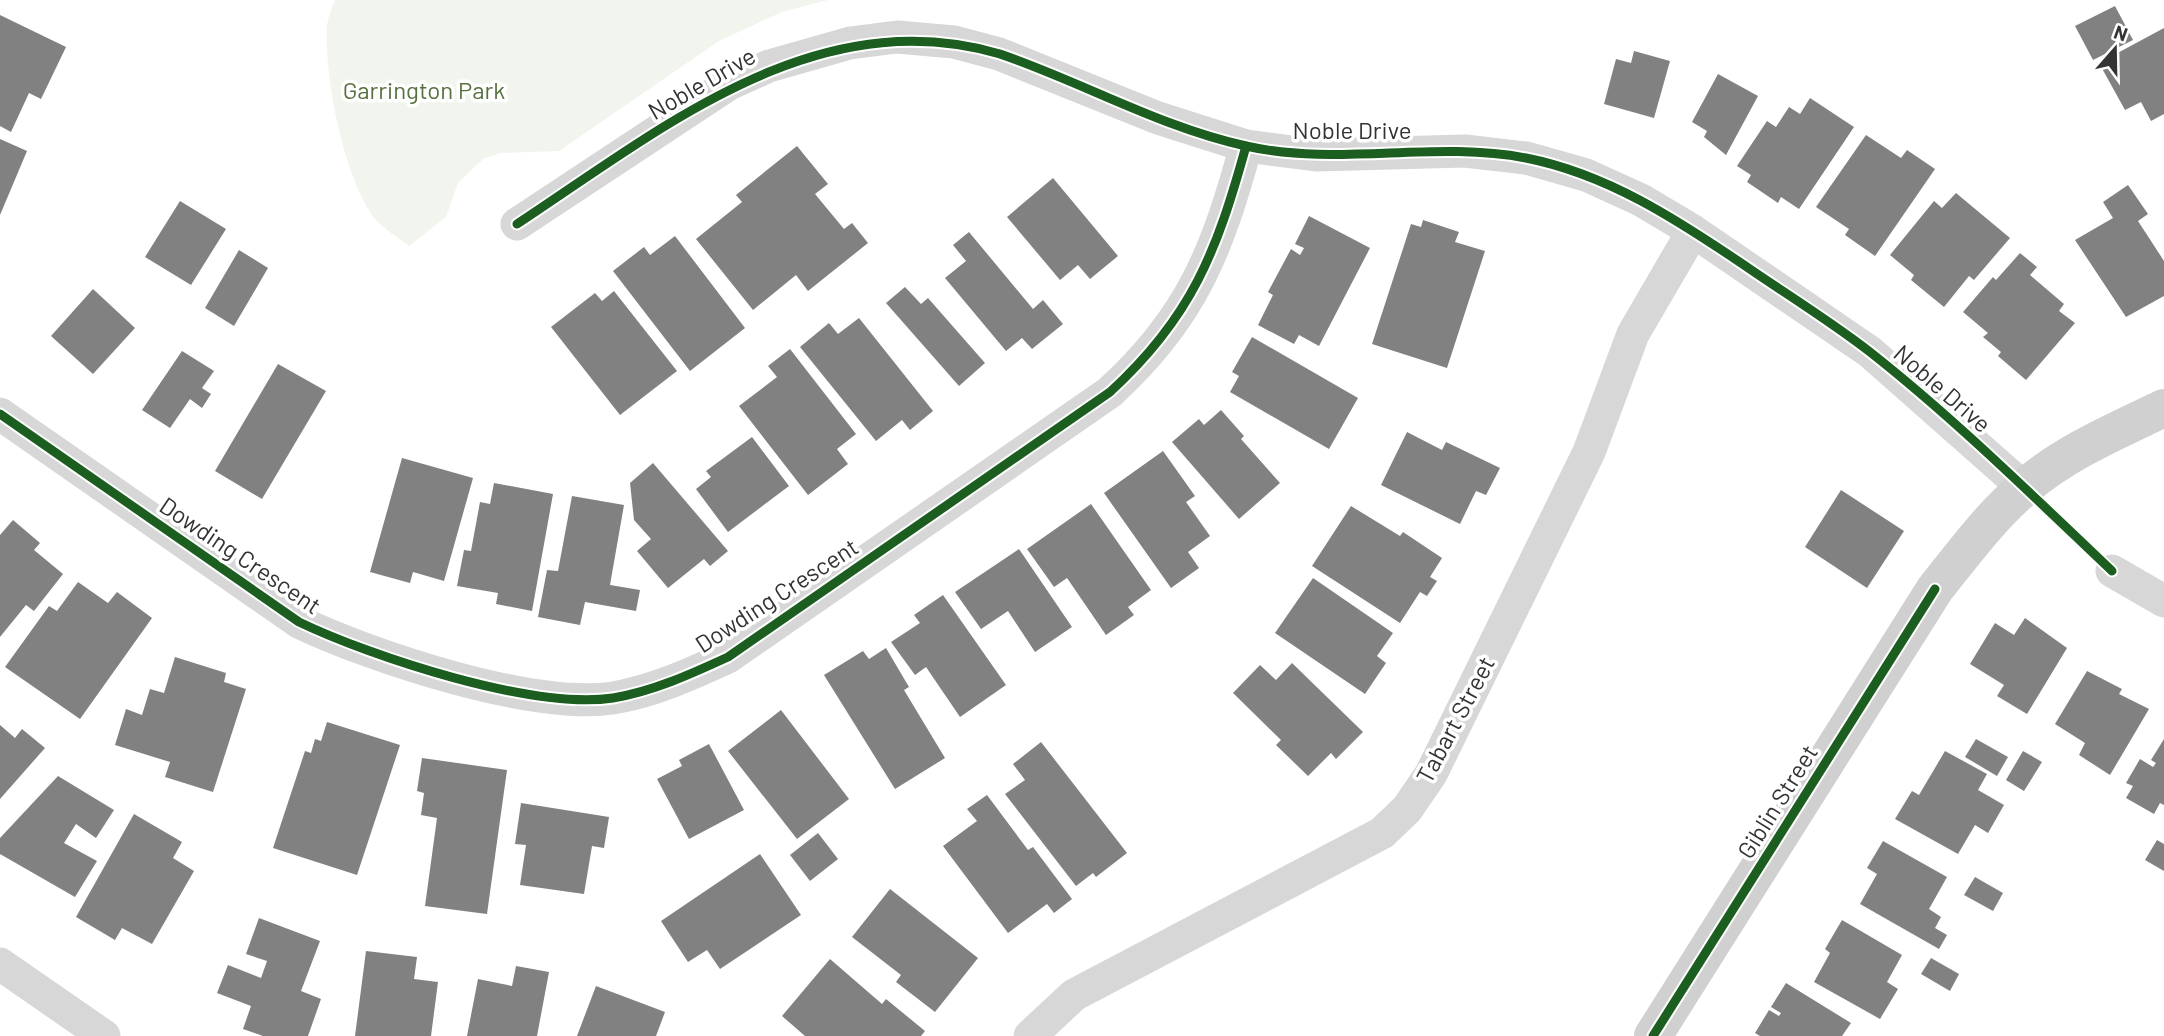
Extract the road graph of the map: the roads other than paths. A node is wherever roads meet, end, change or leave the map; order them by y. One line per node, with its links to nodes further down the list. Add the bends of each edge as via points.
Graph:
1 (1247, 146): 2 (street, Noble Drive, via 1158,118 999,54 954,42 897,37 809,52 729,84); 3 (street, Noble Drive, via 1316,155 1465,151 1526,158 1586,174); 5 (street, Dowding Crescent, via 1225,222 1202,275 1146,359 1110,392 728,657 675,682 611,698 554,697 492,687 345,644 299,622)
2 (517, 225)
3 (1693, 231): 6 (street, Noble Drive, via 1870,352); 11 (street, Tabart Street, via 1633,334 1589,452 1430,774 1407,809 1382,833 1074,995)
4 (2164, 408): 6 (street, Giblin Street, via 2063,461)
5 (0, 414)
6 (2024, 488): 12 (street, Giblin Street, via 1975,538 1935,589)
7 (2112, 571): 8 (street)
8 (2164, 601)
9 (0, 964): 10 (street)
10 (104, 1036)
11 (1030, 1036)
12 (1653, 1036)

